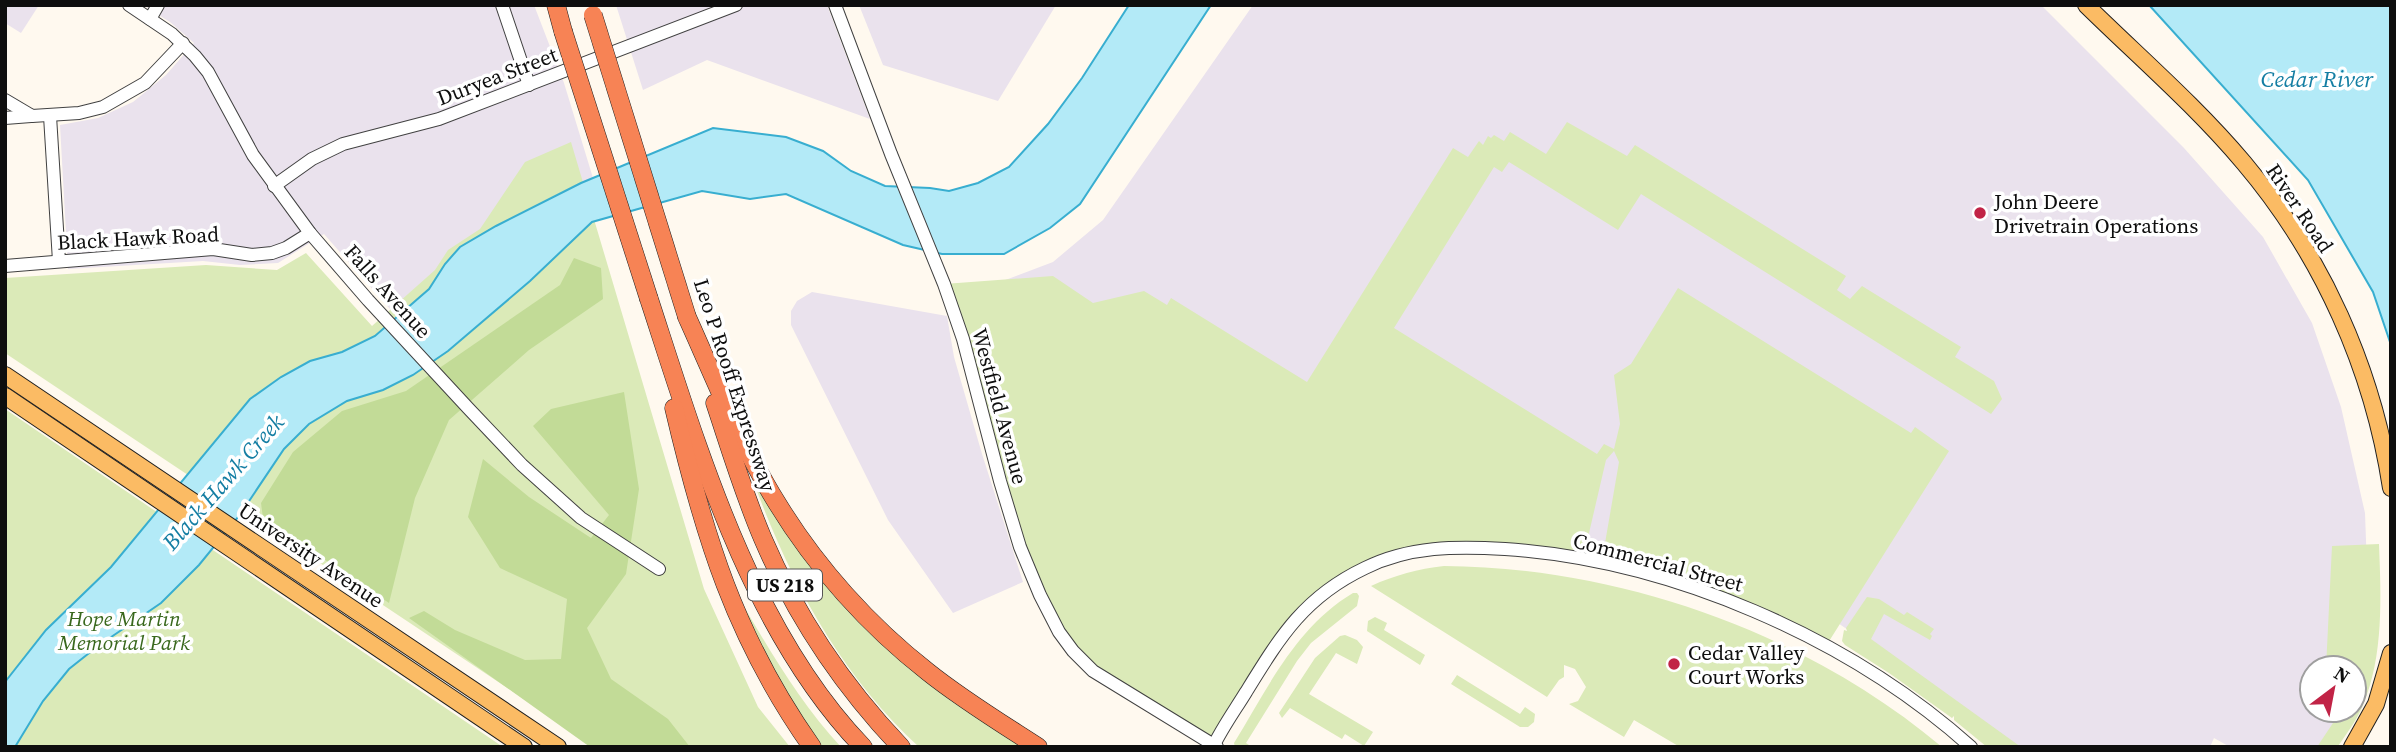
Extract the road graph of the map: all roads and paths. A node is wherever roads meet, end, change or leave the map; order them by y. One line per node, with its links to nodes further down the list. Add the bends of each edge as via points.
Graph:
1 (129, 5): 9 (street, Falls Avenue)
2 (158, 5): 9 (street)
3 (502, 5): 11 (street)
4 (736, 5): 11 (street, Duryea Street)
5 (835, 5): 28 (street, Westfield Avenue, via 944,284 1020,547 1040,595 1059,632 1093,671)
6 (2086, 5): 25 (main road, River Road, via 2221,138 2265,190 2304,247 2336,307 2362,371)
7 (556, 7): 23 (highway, bridge)
8 (591, 9): 22 (highway, Leo P Rooff Expressway, bridge, via 687,317)
9 (150, 19): 10 (street, Falls Avenue)
10 (183, 43): 14 (street, via 145,83 125,96 91,110); 16 (street, Falls Avenue, via 208,72)
11 (529, 85): 16 (street, Duryea Street, via 439,119 343,144)
12 (5, 100): 13 (street)
13 (32, 116): 14 (street); 15 (street)
14 (50, 116): 18 (street)
15 (5, 118)
16 (274, 186): 17 (street, Falls Avenue)
17 (310, 233): 18 (street, Black Hawk Road, via 272,253 213,249); 26 (street, Falls Avenue, via 522,465 582,518)
18 (59, 261): 19 (street, Black Hawk Road)
19 (5, 266)
20 (5, 375): 24 (main road, University Avenue)
21 (5, 396): 24 (main road, University Avenue)
22 (717, 396): 33 (highway, Leo P Rooff Expressway / US 218, via 761,536 794,603 857,697); 34 (highway, via 777,503 836,584 927,672)
23 (680, 412): 31 (highway, via 700,512 722,579 770,682); 32 (highway, US 218, via 752,582 809,679)
24 (133, 472): 29 (main road, University Avenue, via 248,561); 30 (main road, University Avenue, via 258,545)
25 (2391, 488)
26 (659, 569)
27 (2391, 653): 36 (main road, via 2376,704)
28 (1213, 746): 35 (street, Commercial Street, via 1282,635 1331,588 1390,557 1474,547 1574,557 1745,606 1882,678)
29 (524, 747)
30 (558, 747)
31 (812, 747)
32 (863, 747)
33 (901, 747)
34 (1038, 747)
35 (1971, 747)
36 (2352, 747)

